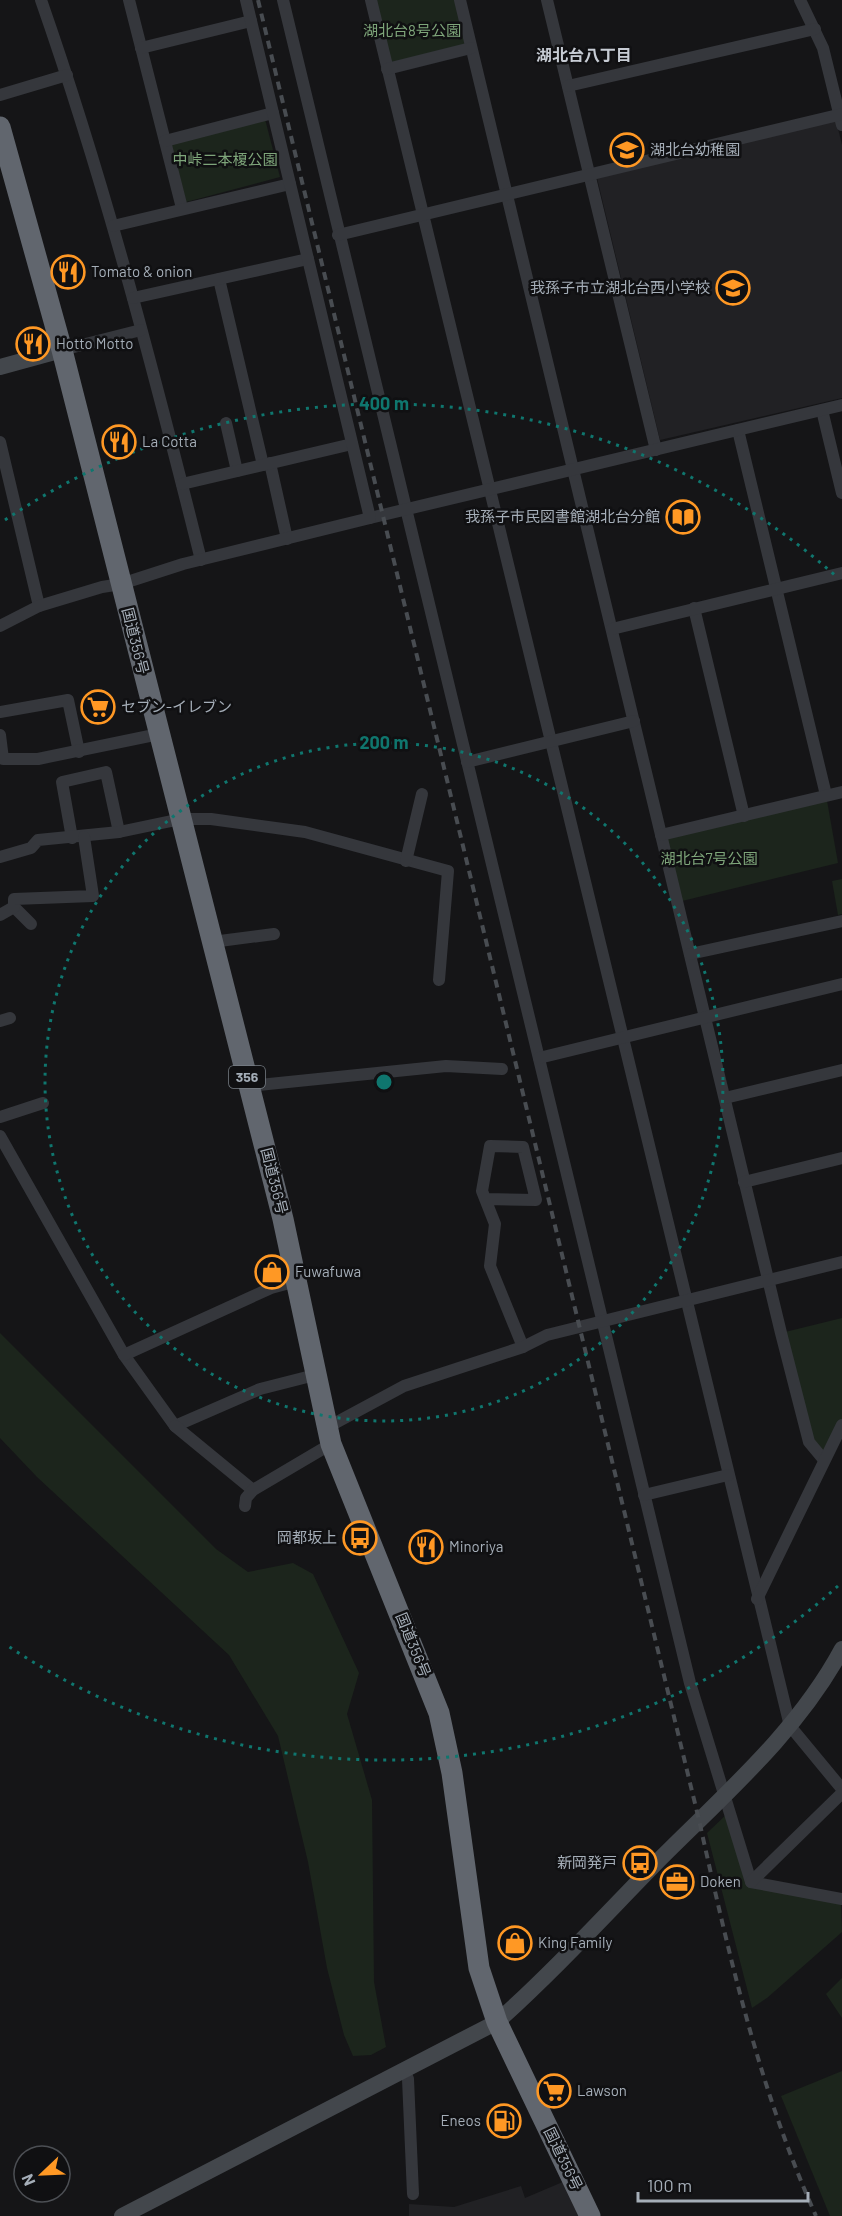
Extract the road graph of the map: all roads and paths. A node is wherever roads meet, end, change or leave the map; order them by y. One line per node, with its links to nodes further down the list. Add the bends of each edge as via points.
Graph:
1 (41, 0): 14 (street)
2 (129, 0): 11 (street)
3 (246, 0): 9 (street)
4 (283, 0): 27 (street)
5 (371, 0): 13 (street)
6 (460, 0): 12 (street)
7 (800, 0): 10 (street)
8 (550, 1): 15 (street)
9 (251, 21): 11 (street); 17 (street)
10 (815, 29): 15 (street); 18 (street)
11 (141, 48): 20 (street)
12 (471, 48): 13 (street); 23 (street)
13 (387, 69): 25 (street)
14 (68, 75): 16 (street); 26 (street)
15 (568, 86): 21 (street)
16 (0, 95)
17 (273, 113): 20 (street); 22 (street)
18 (841, 118): 21 (street)
19 (0, 127): 32 (highway, 国道356号 / 356)
20 (165, 141): 24 (street)
21 (589, 175): 23 (street); 40 (street)
22 (290, 184): 24 (street); 28 (street)
23 (507, 195): 25 (street); 42 (street)
24 (182, 208): 26 (street)
25 (423, 215): 27 (street); 45 (street)
26 (113, 226): 30 (street)
27 (338, 236): 47 (street)
28 (308, 259): 29 (street); 38 (street)
29 (219, 279): 30 (street); 41 (street)
30 (133, 298): 31 (street)
31 (141, 330): 32 (street); 44 (street)
32 (62, 351): 33 (street); 52 (highway, 国道356号 / 356)
33 (0, 367)
34 (842, 405): 35 (street)
35 (822, 410): 37 (street); 46 (street)
36 (226, 423): 43 (street)
37 (738, 430): 40 (street); 53 (street)
38 (352, 444): 41 (street); 48 (street)
39 (1, 448): 54 (street)
40 (656, 450): 42 (street)
41 (267, 464): 43 (street); 49 (street)
42 (573, 470): 45 (street); 57 (street)
43 (237, 471): 44 (street)
44 (182, 484): 50 (street)
45 (489, 490): 47 (street); 62 (street)
46 (842, 493)
47 (405, 510): 48 (street); 64 (street)
48 (370, 518): 49 (street)
49 (287, 539): 50 (street)
50 (201, 560): 52 (street)
51 (842, 573): 53 (street)
52 (121, 585): 54 (street, via 102,586); 60 (highway, 国道356号 / 356)
53 (776, 588): 55 (street); 67 (street)
54 (39, 606): 56 (street)
55 (694, 608): 57 (street); 68 (street)
56 (0, 626)
57 (612, 629): 59 (street)
58 (0, 712): 63 (street, via 68,700)
59 (634, 721): 62 (street); 71 (street)
60 (159, 734): 63 (street); 69 (highway, 国道356号 / 356)
61 (0, 735): 63 (street, via 3,759 38,759)
62 (550, 742): 64 (street); 85 (street)
63 (79, 752)
64 (467, 762): 86 (street)
65 (842, 792): 67 (street)
66 (422, 794): 74 (street)
67 (826, 795): 68 (street)
68 (744, 816): 71 (street)
69 (181, 819): 70 (street); 74 (street, via 211,819 305,832); 80 (highway, 国道356号 / 356)
70 (119, 832): 72 (street); 72 (street, via 106,772 62,782)
71 (662, 835): 81 (street)
72 (78, 837): 73 (street, via 38,840 32,848); 75 (street, via 93,896 14,899)
73 (0, 857)
74 (406, 861): 82 (street, via 448,871)
75 (14, 907): 76 (street); 78 (street)
76 (0, 915)
77 (842, 921): 81 (street)
78 (31, 924)
79 (274, 934): 80 (street)
80 (212, 942): 89 (highway, 国道356号 / 356)
81 (690, 954): 84 (street)
82 (439, 980)
83 (842, 984): 84 (street)
84 (706, 1018): 85 (street); 90 (street)
85 (622, 1037): 86 (street); 100 (street)
86 (539, 1058): 101 (street)
87 (502, 1070): 89 (street, via 446,1066)
88 (842, 1070): 90 (street)
89 (249, 1086): 98 (highway, 国道356号 / 356)
90 (725, 1098): 95 (street)
91 (43, 1103): 92 (street)
92 (0, 1117)
93 (0, 1136): 103 (street)
94 (842, 1158): 95 (street)
95 (744, 1182): 99 (street)
96 (485, 1199): 96 (street, via 482,1191 490,1146 523,1147 536,1200); 102 (street, via 495,1224 490,1266)
97 (842, 1262): 99 (street)
98 (297, 1281): 103 (street, via 271,1288); 104 (highway, 国道356号 / 356)
99 (769, 1281): 100 (street); 109 (street, via 808,1442)
100 (686, 1301): 101 (street); 110 (street)
101 (602, 1321): 102 (street, via 547,1335); 112 (street)
102 (523, 1347): 107 (street, via 404,1386)
103 (124, 1355): 106 (street)
104 (315, 1374): 106 (street, via 260,1389); 107 (highway, 国道356号 / 356)
105 (842, 1425): 108 (street)
106 (175, 1426): 111 (street)
107 (328, 1436): 111 (street); 121 (highway, 国道356号 / 356, via 439,1713 452,1773 479,1968)
108 (837, 1445): 109 (street)
109 (825, 1460): 114 (street)
110 (728, 1475): 112 (street); 114 (street)
111 (253, 1490): 113 (street)
112 (644, 1496): 118 (street, via 690,1683)
113 (245, 1506)
114 (758, 1599): 116 (street)
115 (842, 1649): 116 (street, via 828,1676)
116 (790, 1726): 117 (street); 118 (street)
117 (842, 1791): 119 (street)
118 (726, 1793): 119 (street); 121 (street, via 547,1977)
119 (751, 1882): 120 (street)
120 (842, 1899)
121 (497, 2022): 122 (street); 125 (highway, 国道356号 / 356)
122 (404, 2070): 123 (street, via 408,2079); 124 (street)
123 (413, 2194)
124 (122, 2216)
125 (590, 2216)

